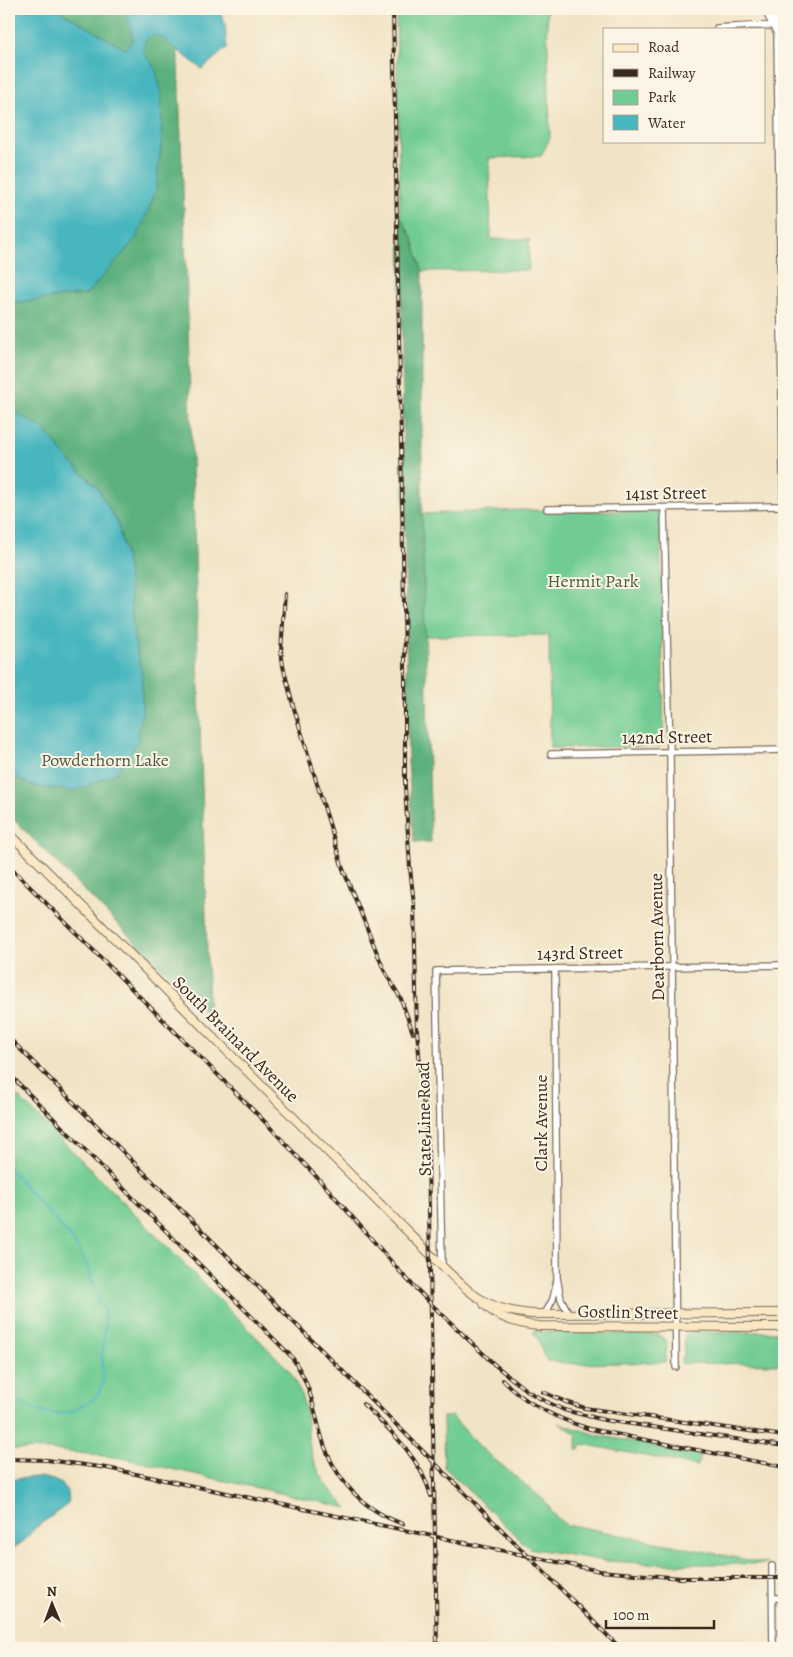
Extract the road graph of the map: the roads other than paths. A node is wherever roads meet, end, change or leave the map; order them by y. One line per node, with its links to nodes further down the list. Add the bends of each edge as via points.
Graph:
1 (766, 9): 4 (street)
2 (775, 9): 4 (street)
3 (784, 18): 4 (street)
4 (774, 25): 5 (street); 6 (street); 7 (street, via 777,34)
5 (784, 27)
6 (717, 28)
7 (782, 276): 8 (street)
8 (784, 506): 9 (street, 141st Street); 11 (street)
9 (664, 508): 10 (street, 141st Street); 13 (street, Dearborn Avenue)
10 (547, 509)
11 (784, 549)
12 (784, 750): 13 (street, 142nd Street)
13 (670, 752): 14 (street, 142nd Street); 17 (street, Dearborn Avenue)
14 (551, 754)
15 (9, 833): 20 (main road, South Brainard Avenue)
16 (784, 965): 17 (street, 143rd Street)
17 (672, 967): 18 (street, 143rd Street); 24 (street, Dearborn Avenue)
18 (555, 969): 19 (street, 143rd Street); 21 (street, Clark Avenue)
19 (436, 970): 20 (street, State Line Road)
20 (442, 1266): 22 (main road, Gostlin Street)
21 (557, 1278): 25 (street, Clark Avenue, via 553,1299); 26 (street, Clark Avenue, via 561,1299)
22 (479, 1299): 25 (main road, Gostlin Street, via 518,1313); 27 (main road, Gostlin Street, via 490,1312 530,1325)
23 (784, 1312): 24 (main road, Gostlin Street)
24 (676, 1313): 26 (main road, Gostlin Street); 27 (street, Dearborn Avenue)
25 (545, 1314): 26 (main road, Gostlin Street)
26 (570, 1314)
27 (676, 1327): 28 (main road, Gostlin Street); 29 (street, Dearborn Avenue)
28 (784, 1327)
29 (676, 1367)
30 (772, 1566): 31 (street)
31 (773, 1598): 32 (street); 33 (street)
32 (784, 1598)
33 (773, 1648)

